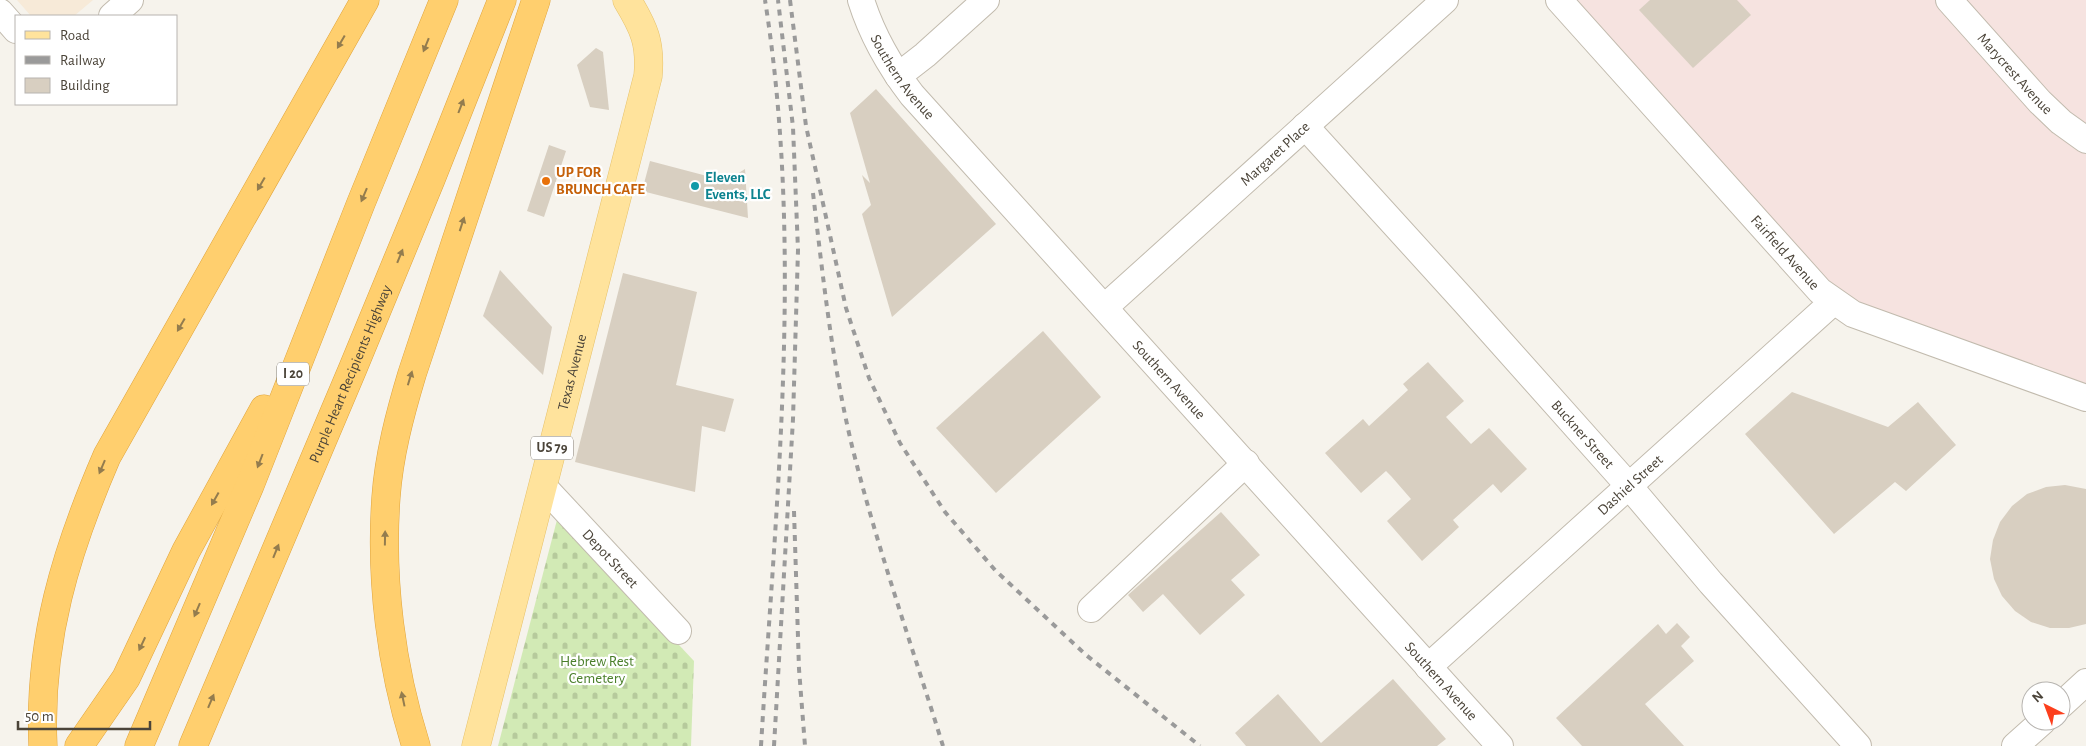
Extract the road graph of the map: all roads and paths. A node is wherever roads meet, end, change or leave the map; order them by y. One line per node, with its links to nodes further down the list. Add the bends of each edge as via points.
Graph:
1 (130, 0): 13 (street)
2 (365, 0): 31 (highway, one-way to 31, via 103,464 73,541 58,592 43,682)
3 (444, 0): 20 (highway, I 20, one-way to 20)
4 (502, 0): 34 (highway, Purple Heart Recipients Highway, one-way to 4, via 438,163)
5 (536, 0): 35 (highway, one-way to 5, via 398,677 385,567 386,497 392,453 399,415 412,374)
6 (627, 0): 23 (main road, Texas Avenue / US 79, via 647,38 648,76)
7 (860, 0): 15 (street, Southern Avenue, via 875,37)
8 (986, 0): 15 (street)
9 (1445, 0): 16 (street, Margaret Place)
10 (1559, 0): 18 (street, Fairfield Avenue, via 1820,292)
11 (1949, 0): 17 (street, Marycrest Avenue, via 2040,102)
12 (0, 12): 14 (street)
13 (113, 15)
14 (15, 29)
15 (898, 76): 19 (street, Southern Avenue)
16 (1305, 126): 19 (street, Margaret Place); 24 (street, Buckner Street)
17 (2086, 140)
18 (1833, 302): 21 (street, Fairfield Avenue, via 1853,314); 24 (street, Dashiel Street)
19 (1105, 307): 22 (street, Southern Avenue)
20 (314, 318): 32 (highway, one-way to 32, via 186,551 126,678); 33 (highway, I 20, one-way to 33, via 250,485)
21 (2086, 398)
22 (1246, 463): 25 (street); 27 (street, Southern Avenue)
23 (543, 486): 26 (street, Depot Street); 36 (main road, Texas Avenue / US 79)
24 (1629, 486): 27 (street, Dashiel Street); 38 (street, Buckner Street, via 1711,583)
25 (1092, 609)
26 (678, 631)
27 (1428, 667): 37 (street, Southern Avenue)
28 (2086, 682): 29 (street)
29 (2071, 696)
30 (2032, 731): 39 (street)
31 (43, 746)
32 (79, 746)
33 (139, 746)
34 (193, 746)
35 (416, 746)
36 (476, 746)
37 (1500, 746)
38 (1858, 746)
39 (2015, 746)

